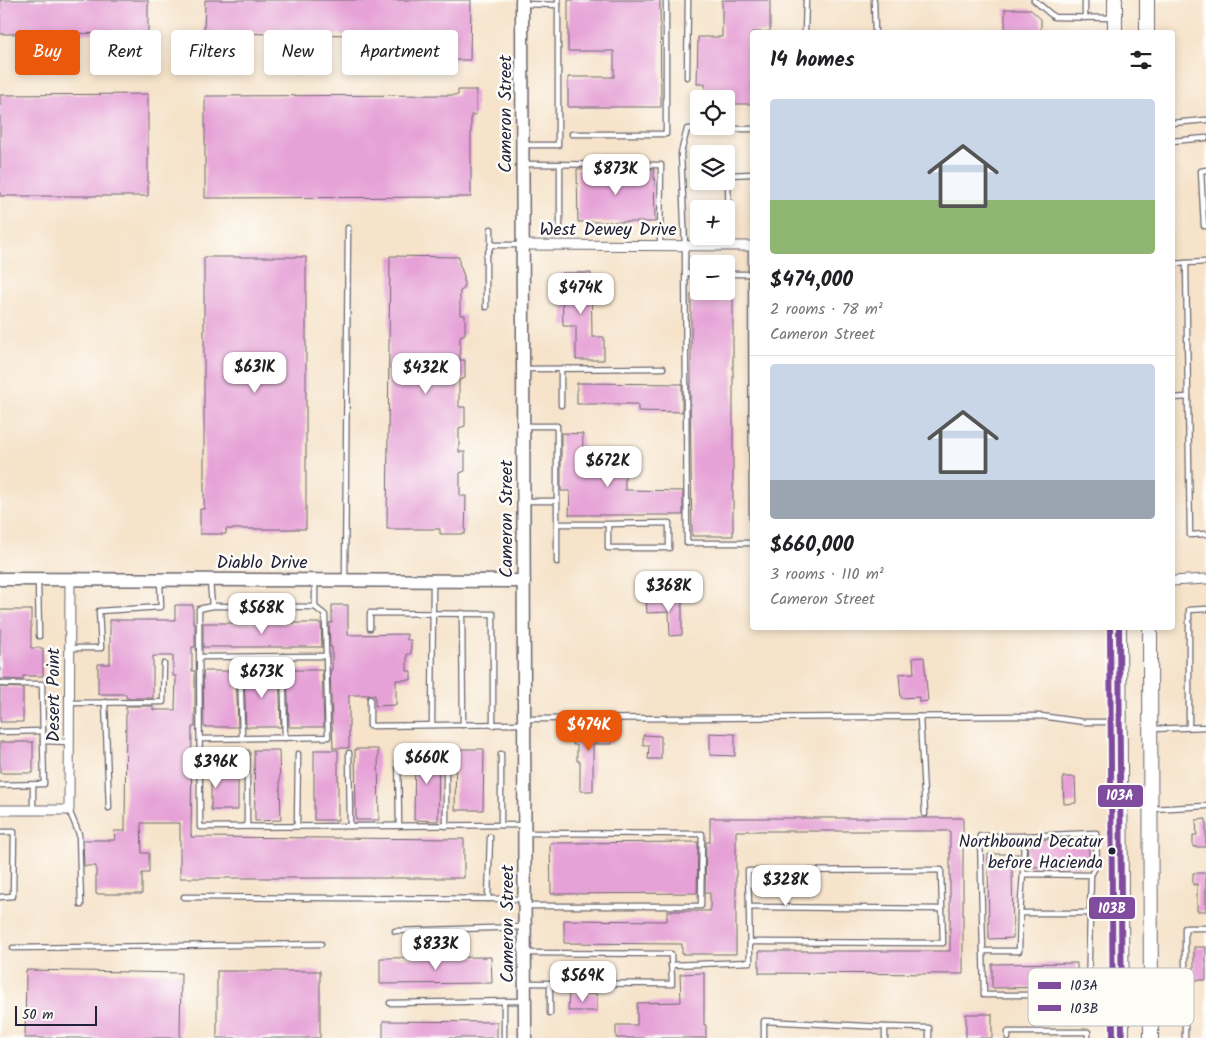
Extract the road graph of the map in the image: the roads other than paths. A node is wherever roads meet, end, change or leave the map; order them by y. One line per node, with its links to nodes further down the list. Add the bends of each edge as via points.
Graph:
1 (666, 0): 21 (lane, via 666,134)
2 (688, 0): 17 (lane)
3 (806, 0): 13 (lane)
4 (874, 0): 14 (lane)
5 (1034, 0): 11 (lane, via 1054,17)
6 (1085, 0): 11 (lane)
7 (1115, 0): 12 (main road)
8 (1147, 0): 16 (main road)
9 (522, 2): 10 (lane); 24 (street, Cameron Street)
10 (558, 2): 24 (lane, via 558,145)
11 (1085, 18): 12 (lane)
12 (1115, 18): 15 (main road)
13 (805, 30)
14 (875, 30)
15 (1115, 30)
16 (1147, 30)
17 (687, 77)
18 (1206, 120): 19 (lane)
19 (1175, 123)
20 (750, 129): 36 (lane, via 687,129 681,153)
21 (572, 134)
22 (1206, 138): 23 (lane)
23 (1175, 141)
24 (523, 145): 25 (street, Cameron Street)
25 (523, 164): 26 (lane); 34 (street, Cameron Street)
26 (560, 164): 29 (lane); 35 (lane, via 662,165)
27 (1206, 170): 30 (lane, via 1201,171)
28 (750, 174): 37 (lane, via 728,175)
29 (560, 225)
30 (1206, 226)
31 (348, 228): 68 (lane)
32 (491, 229): 33 (lane)
33 (491, 244): 34 (lane); 46 (lane, via 486,258)
34 (523, 244): 35 (street, West Dewey Drive); 48 (street, Cameron Street)
35 (660, 245): 36 (street, West Dewey Drive)
36 (685, 245): 37 (street, West Dewey Drive); 42 (lane)
37 (728, 246): 38 (street, West Dewey Drive)
38 (750, 246)
39 (1206, 262): 40 (lane)
40 (1186, 263): 41 (lane); 50 (lane)
41 (1175, 264)
42 (685, 274): 43 (lane); 59 (lane, via 687,543)
43 (690, 274)
44 (735, 274): 45 (lane)
45 (750, 274)
46 (486, 307)
47 (663, 368): 49 (lane)
48 (523, 369): 49 (lane); 53 (street, Cameron Street)
49 (561, 369): 52 (lane)
50 (1188, 397): 51 (lane); 58 (lane, via 1190,535)
51 (1175, 398)
52 (561, 405)
53 (523, 426): 54 (street, Cameron Street); 55 (lane, via 557,426)
54 (524, 501): 55 (lane); 70 (street, Cameron Street)
55 (557, 501): 56 (lane)
56 (557, 524): 57 (lane); 60 (lane)
57 (608, 524): 57 (lane, via 608,548 669,548 669,523)
58 (1206, 534)
59 (750, 543)
60 (557, 562)
61 (1206, 578): 71 (street)
62 (0, 579): 63 (street, Diablo Drive)
63 (38, 579): 64 (street, Diablo Drive); 80 (lane)
64 (70, 579): 65 (street, Diablo Drive); 81 (street, Desert Point)
65 (160, 579): 66 (street, Diablo Drive); 81 (lane, via 161,607 99,611 100,648)
66 (210, 580): 67 (street, Diablo Drive); 72 (lane)
67 (315, 580): 68 (street, Diablo Drive); 73 (lane)
68 (344, 580): 69 (street, Diablo Drive)
69 (432, 580): 70 (street, Diablo Drive); 75 (lane)
70 (524, 581): 92 (street, Cameron Street)
71 (1175, 582)
72 (212, 606): 73 (lane); 84 (lane, via 199,609)
73 (315, 607): 83 (lane, via 325,615)
74 (1206, 609): 97 (lane, via 1189,610)
75 (432, 613): 76 (lane); 77 (lane, via 370,613); 94 (lane)
76 (462, 613): 95 (lane); 96 (lane, via 493,614)
77 (370, 628)
78 (1119, 630): 93 (main road)
79 (1150, 630): 99 (main road)
80 (40, 636)
81 (69, 648): 90 (street, Desert Point)
82 (283, 656): 83 (lane); 85 (lane); 103 (lane)
83 (326, 656): 103 (lane, via 328,737)
84 (200, 657): 85 (lane); 104 (lane)
85 (240, 657): 102 (lane)
86 (164, 664): 89 (lane, via 163,702)
87 (0, 683): 100 (lane, via 42,684)
88 (370, 699): 94 (lane, via 370,726)
89 (105, 702): 90 (lane); 116 (lane)
90 (69, 703): 106 (street, Desert Point)
91 (920, 716): 92 (lane); 93 (lane, via 1041,716 1084,722); 121 (lane)
92 (524, 721): 96 (lane); 128 (street, Cameron Street)
93 (1120, 722): 143 (main road)
94 (432, 725): 95 (lane)
95 (463, 725): 96 (lane)
96 (493, 725)
97 (1189, 727): 98 (lane); 99 (lane)
98 (1206, 727)
99 (1150, 729): 117 (main road)
100 (43, 731): 101 (lane); 105 (lane)
101 (0, 732)
102 (242, 738): 103 (lane); 104 (lane)
103 (284, 738)
104 (200, 739): 123 (lane, via 200,827)
105 (44, 741): 106 (lane); 114 (lane, via 44,784)
106 (69, 742): 120 (street, Desert Point)
107 (247, 753): 123 (lane)
108 (349, 753): 125 (lane)
109 (298, 754): 124 (lane)
110 (398, 754): 126 (lane)
111 (501, 754): 122 (lane)
112 (446, 758): 127 (lane)
113 (0, 785): 114 (lane)
114 (33, 785): 119 (lane)
115 (1206, 806): 117 (lane)
116 (109, 808)
117 (1150, 809): 155 (main road)
118 (0, 810): 119 (street)
119 (33, 810): 120 (street)
120 (69, 810): 138 (lane, via 79,834)
121 (925, 814)
122 (501, 825): 127 (lane); 128 (lane)
123 (247, 826): 124 (lane)
124 (297, 826): 125 (lane)
125 (350, 826): 126 (lane)
126 (399, 826): 127 (lane)
127 (446, 826)
128 (524, 829): 137 (street, Cameron Street); 137 (lane, via 702,834 701,906)
129 (0, 832): 134 (lane, via 14,832 13,896)
130 (1024, 836): 132 (lane); 133 (lane, via 1096,833 1097,864); 150 (lane, via 980,836)
131 (490, 837): 136 (lane)
132 (1023, 874): 133 (lane); 141 (lane)
133 (1091, 875): 142 (lane)
134 (0, 896)
135 (184, 898): 136 (lane)
136 (488, 899): 137 (lane)
137 (525, 902): 144 (street, Cameron Street)
138 (81, 905)
139 (749, 907): 140 (lane); 140 (lane, via 748,870 941,870); 147 (lane)
140 (942, 909): 147 (lane, via 943,943)
141 (1020, 913): 142 (lane); 150 (lane, via 1019,951)
142 (1090, 913): 143 (lane); 153 (lane)
143 (1122, 914): 154 (main road)
144 (524, 927): 146 (lane); 151 (street, Cameron Street)
145 (1206, 928): 156 (lane, via 1185,928)
146 (394, 931)
147 (750, 942): 152 (lane, via 750,962)
148 (321, 944): 149 (lane)
149 (13, 948)
150 (983, 950): 159 (lane, via 984,995)
151 (525, 953): 152 (lane, via 671,954); 157 (street, Cameron Street)
152 (672, 965): 158 (lane, via 672,984)
153 (1089, 968)
154 (1122, 968)
155 (1151, 968)
156 (1184, 968)
157 (525, 983): 158 (lane); 161 (street, Cameron Street)
158 (550, 984): 163 (lane)
159 (1028, 995)
160 (504, 1001): 161 (lane); 162 (lane); 165 (lane)
161 (525, 1001): 166 (street, Cameron Street)
162 (390, 1004)
163 (550, 1012)
164 (885, 1027): 167 (lane, via 764,1021); 168 (lane); 169 (lane, via 929,1028)
165 (504, 1038)
166 (525, 1038)
167 (764, 1038)
168 (885, 1038)
169 (930, 1038)
170 (1008, 1038): 171 (lane, via 1008,1032 1088,1032)
171 (1088, 1038)

